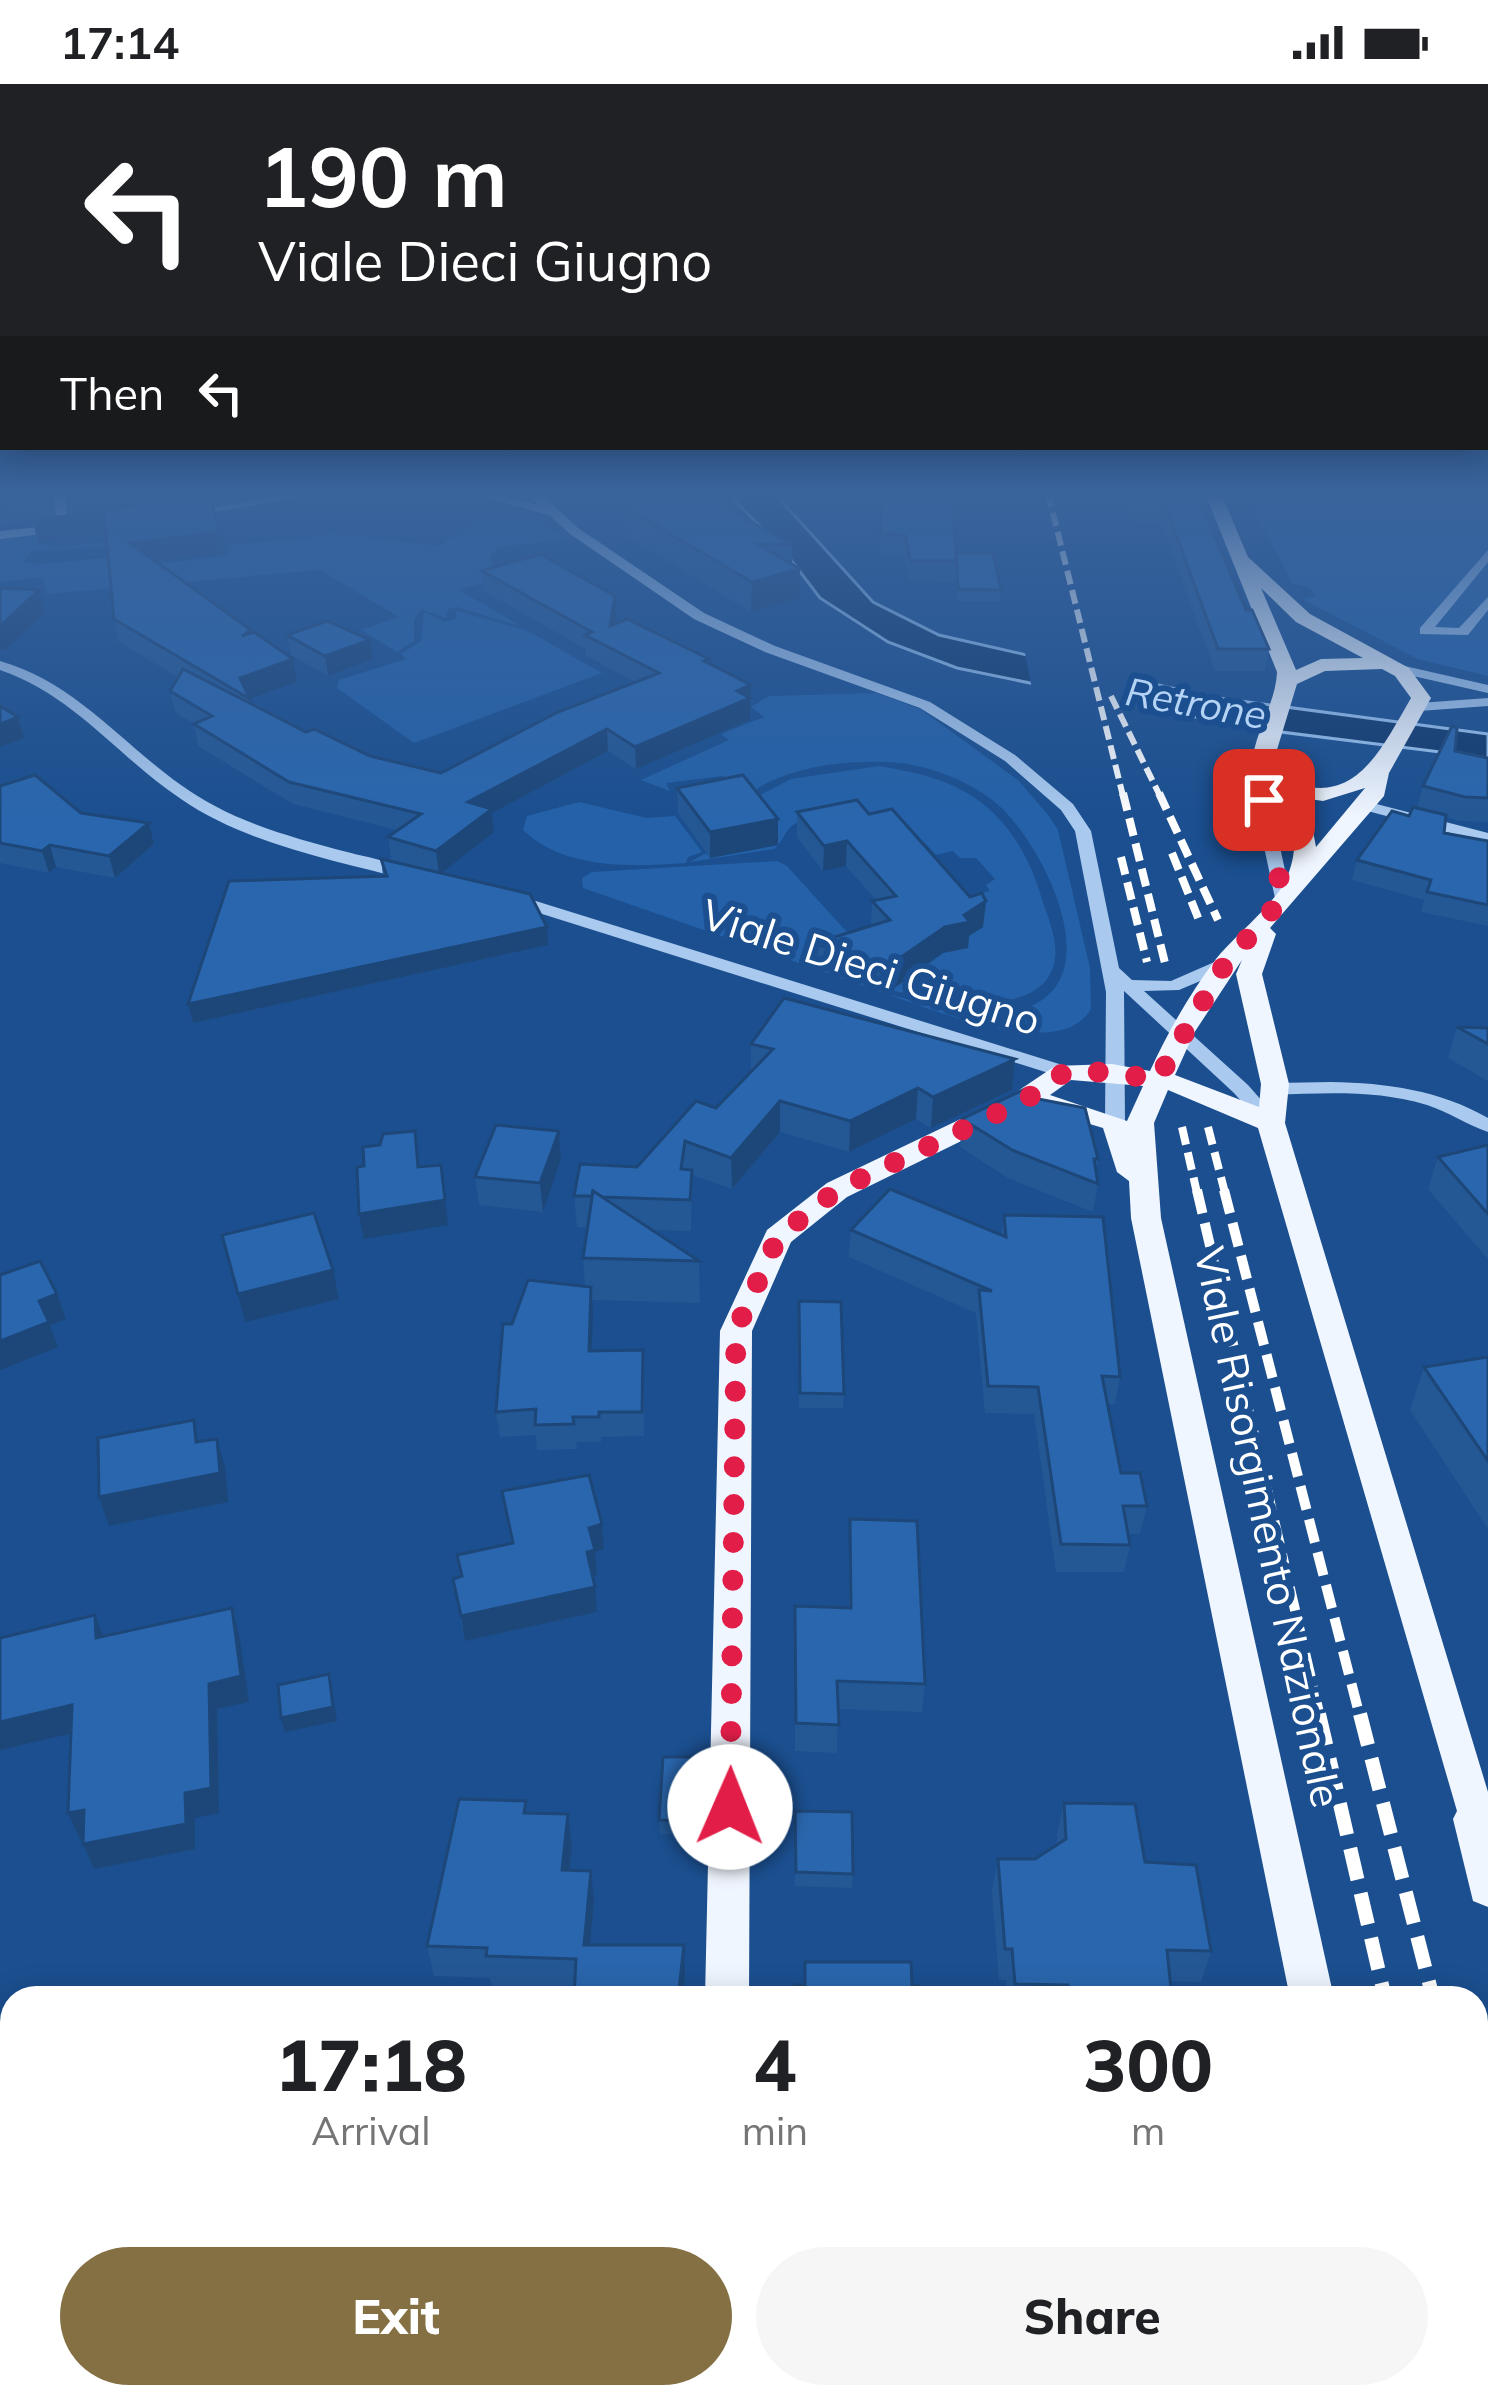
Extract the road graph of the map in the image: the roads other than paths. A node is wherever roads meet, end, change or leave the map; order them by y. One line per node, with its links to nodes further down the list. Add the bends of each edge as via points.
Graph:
1 (678, 601): 21 (street, via 770,649 925,705 1010,758 1083,831)
2 (1257, 601): 9 (main road)
3 (1286, 601): 7 (main road)
4 (1449, 601): 5 (street, via 1425,631 1463,632)
5 (1488, 601)
6 (0, 665): 17 (street, via 38,676 191,800)
7 (1390, 667): 8 (street); 9 (main road, via 1321,665); 11 (main road, via 1415,686)
8 (1488, 689)
9 (1287, 691): 13 (main road)
10 (1488, 702): 11 (street)
11 (1416, 712): 12 (main road)
12 (1382, 765): 13 (main road, via 1354,788 1317,796); 14 (main road)
13 (1264, 783): 16 (main road, via 1304,827); 19 (street)
14 (1365, 806): 15 (street); 16 (main road)
15 (1488, 838)
16 (1300, 876): 19 (main road)
17 (434, 883)
18 (495, 895): 24 (street, Viale Dieci Giugno)
19 (1279, 904): 20 (main road); 28 (main road, via 1249,974)
20 (1225, 964): 22 (street, via 1173,986); 23 (main road)
21 (1111, 970): 22 (street); 25 (street)
22 (1132, 986): 23 (street)
23 (1181, 1033): 26 (main road, Viale Risorgimento Nazionale); 28 (street)
24 (1065, 1072): 25 (main road); 27 (main road)
25 (1112, 1072): 26 (main road); 29 (street)
26 (1157, 1080): 28 (main road); 31 (main road, Viale Risorgimento Nazionale, via 1140,1124)
27 (1025, 1100): 29 (main road); 35 (main road, via 837,1190 778,1237 736,1330)
28 (1273, 1106): 30 (street, via 1365,1088 1418,1093); 32 (main road)
29 (1114, 1123): 31 (main road)
30 (1488, 1126)
31 (1146, 1218): 36 (main road, Viale Risorgimento Nazionale)
32 (1467, 1789): 33 (main road); 34 (main road)
33 (1488, 1837)
34 (1488, 1888)
35 (727, 1986)
36 (1309, 1986)

